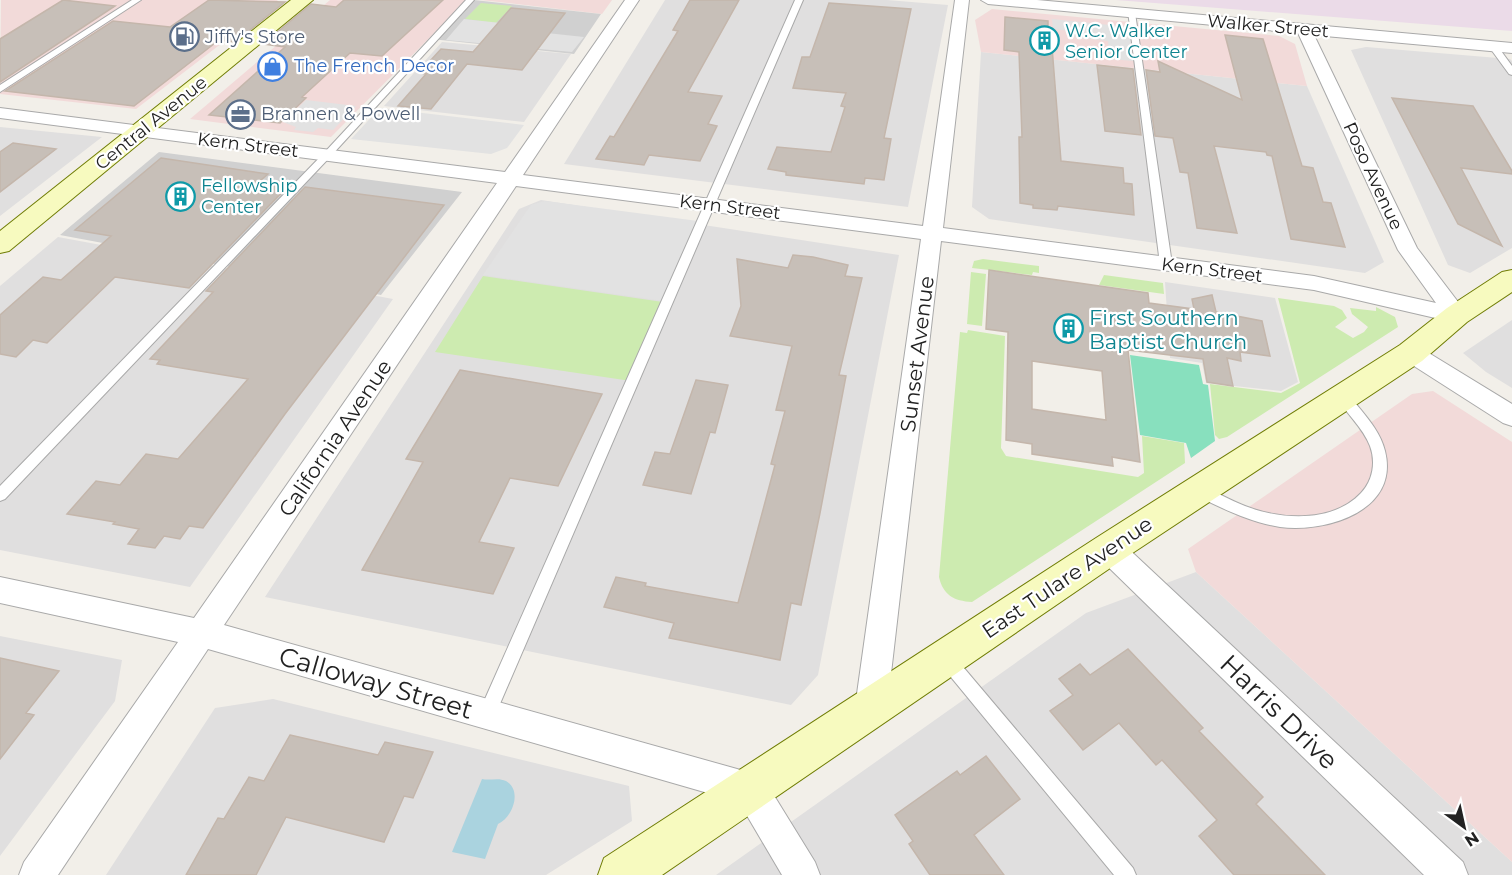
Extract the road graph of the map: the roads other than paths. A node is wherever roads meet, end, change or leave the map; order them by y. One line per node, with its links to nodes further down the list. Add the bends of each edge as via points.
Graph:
1 (137, 0): 13 (lane)
2 (303, 0): 15 (street, Central Avenue)
3 (470, 0): 16 (lane)
4 (632, 0): 17 (street, California Avenue)
5 (799, 0): 18 (lane)
6 (962, 0): 19 (street, Sunset Avenue)
7 (988, 0): 8 (street, Walker Street)
8 (1131, 13): 9 (street, Walker Street); 21 (lane)
9 (1304, 29): 10 (street, Walker Street); 23 (street, Poso Avenue, via 1408,250)
10 (1494, 46): 11 (street, Walker Street); 12 (lane)
11 (1512, 48)
12 (1512, 72)
13 (0, 89)
14 (0, 113): 15 (street, Kern Street)
15 (141, 131): 16 (street, Kern Street); 20 (street, Central Avenue)
16 (327, 155): 17 (street, Kern Street); 28 (lane)
17 (511, 179): 18 (street, Kern Street); 31 (street, California Avenue)
18 (709, 204): 19 (street, Kern Street); 34 (lane)
19 (932, 233): 21 (street, Kern Street); 33 (street, Sunset Avenue)
20 (0, 246)
21 (1166, 264): 23 (street, Kern Street, via 1314,283)
22 (1512, 279): 23 (street, East Tulare Avenue)
23 (1457, 315): 24 (street, East Tulare Avenue)
24 (1411, 352): 25 (street, East Tulare Avenue); 26 (street)
25 (1343, 397): 27 (street, East Tulare Avenue); 27 (lane, via 1376,444 1380,461 1379,479 1368,496 1355,506 1319,521 1296,522 1254,515)
26 (1512, 416)
27 (1198, 490): 29 (street, East Tulare Avenue)
28 (0, 495)
29 (1109, 549): 32 (street, East Tulare Avenue); 40 (street, Harris Drive)
30 (0, 590): 31 (street, Calloway Street)
31 (201, 633): 34 (street, Calloway Street); 36 (street, California Avenue)
32 (945, 658): 33 (street, East Tulare Avenue); 39 (lane)
33 (871, 708): 35 (street, East Tulare Avenue)
34 (487, 714): 35 (street, Calloway Street)
35 (750, 788): 37 (street, East Tulare Avenue); 38 (street)
36 (37, 875)
37 (621, 875)
38 (802, 875)
39 (1126, 875)
40 (1450, 875)

